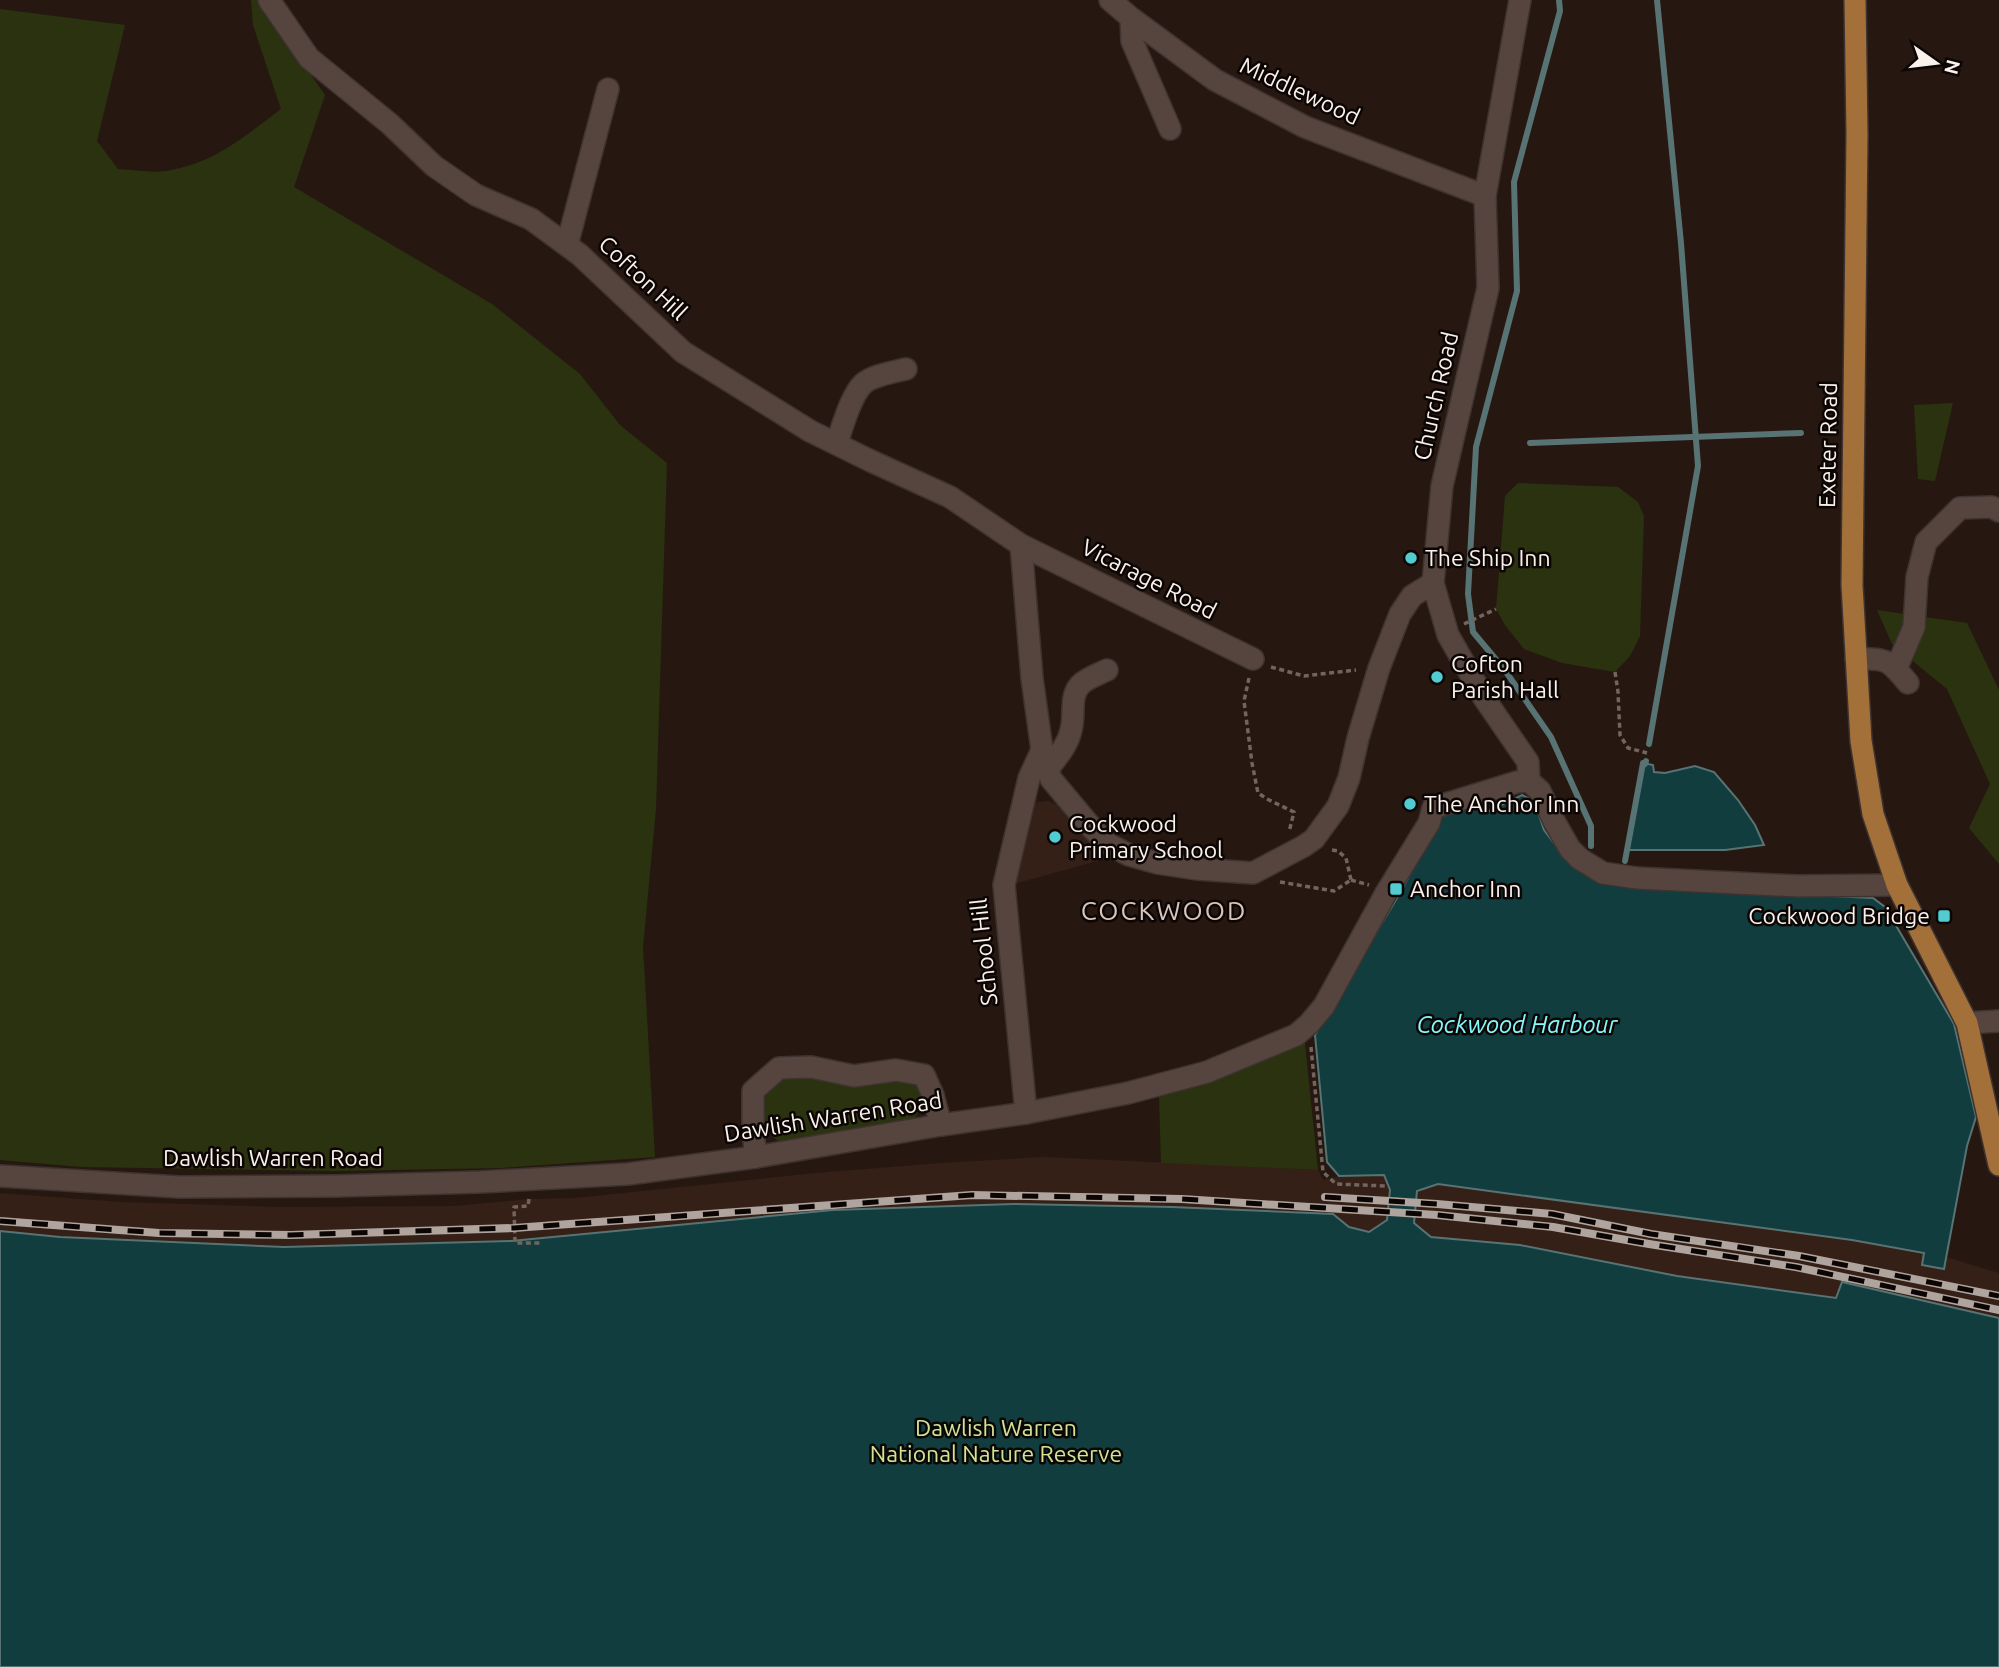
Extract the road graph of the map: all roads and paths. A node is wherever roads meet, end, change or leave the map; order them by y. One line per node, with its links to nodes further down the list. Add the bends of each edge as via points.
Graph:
1 (269, 0): 9 (street, Cofton Hill, via 309,58 434,166 476,195 531,219)
2 (1110, 0): 5 (street, Middlewood)
3 (1520, 0): 8 (street, Church Road)
4 (1855, 0): 18 (main road, Exeter Road, via 1852,585)
5 (1131, 18): 7 (street, via 1132,41); 8 (street, Middlewood, via 1216,80 1305,127)
6 (608, 89): 9 (street)
7 (1170, 130)
8 (1485, 196): 14 (street, Church Road, via 1488,288 1442,486)
9 (567, 246): 11 (street, Cofton Hill, via 683,352)
10 (906, 369): 11 (street, via 863,384 851,402)
11 (837, 444): 13 (street, Cofton Hill, via 950,497)
12 (1999, 511): 18 (street, via 1960,508 1926,542 1902,676 1879,658)
13 (1021, 544): 17 (street, Vicarage Road); 23 (street, via 1032,678)
14 (1433, 583): 19 (street, via 1412,596 1399,614); 24 (street, Church Road, via 1448,635 1528,762)
15 (1496, 609): 16 (path)
16 (1462, 625)
17 (1253, 659): 19 (path, via 1304,676); 25 (path, via 1244,701 1258,793 1294,812 1290,841)
18 (1856, 659): 28 (main road, Exeter Road, via 1861,741 1873,814)
19 (1380, 668): 25 (street, via 1338,806)
20 (1107, 670): 23 (street, School Hill, via 1077,687 1070,737)
21 (1615, 672): 22 (path, via 1620,735 1628,748)
22 (1647, 753)
23 (1045, 759): 25 (street, via 1051,779 1092,828 1129,855 1196,869 1252,873); 32 (street, School Hill, via 1029,778 1004,885)
24 (1530, 781): 28 (street, Church Road, via 1541,791 1570,849 1604,873 1797,886); 31 (street, Dawlish Warren Road, via 1433,808 1429,823 1324,1006)
25 (1304, 846)
26 (1330, 849): 27 (path, via 1346,858 1351,880 1334,891)
27 (1278, 881)
28 (1897, 885): 30 (main road, Exeter Road)
29 (1999, 1021): 30 (street)
30 (1967, 1023): 35 (main road, Exeter Road)
31 (1309, 1024): 32 (street, Dawlish Warren Road, via 1296,1035 1207,1072); 37 (path, via 1323,1172 1336,1184)
32 (1026, 1113): 33 (street, Dawlish Warren Road)
33 (941, 1125): 34 (street, Dawlish Warren Road); 34 (street, via 924,1075 896,1070 853,1076 811,1067 779,1068 753,1091)
34 (756, 1157): 36 (street, Dawlish Warren Road, via 628,1174 337,1186 179,1187)
35 (1999, 1165)
36 (0, 1176)
37 (1386, 1186)
38 (528, 1206): 39 (path, via 514,1207 515,1243)
39 (540, 1243)

